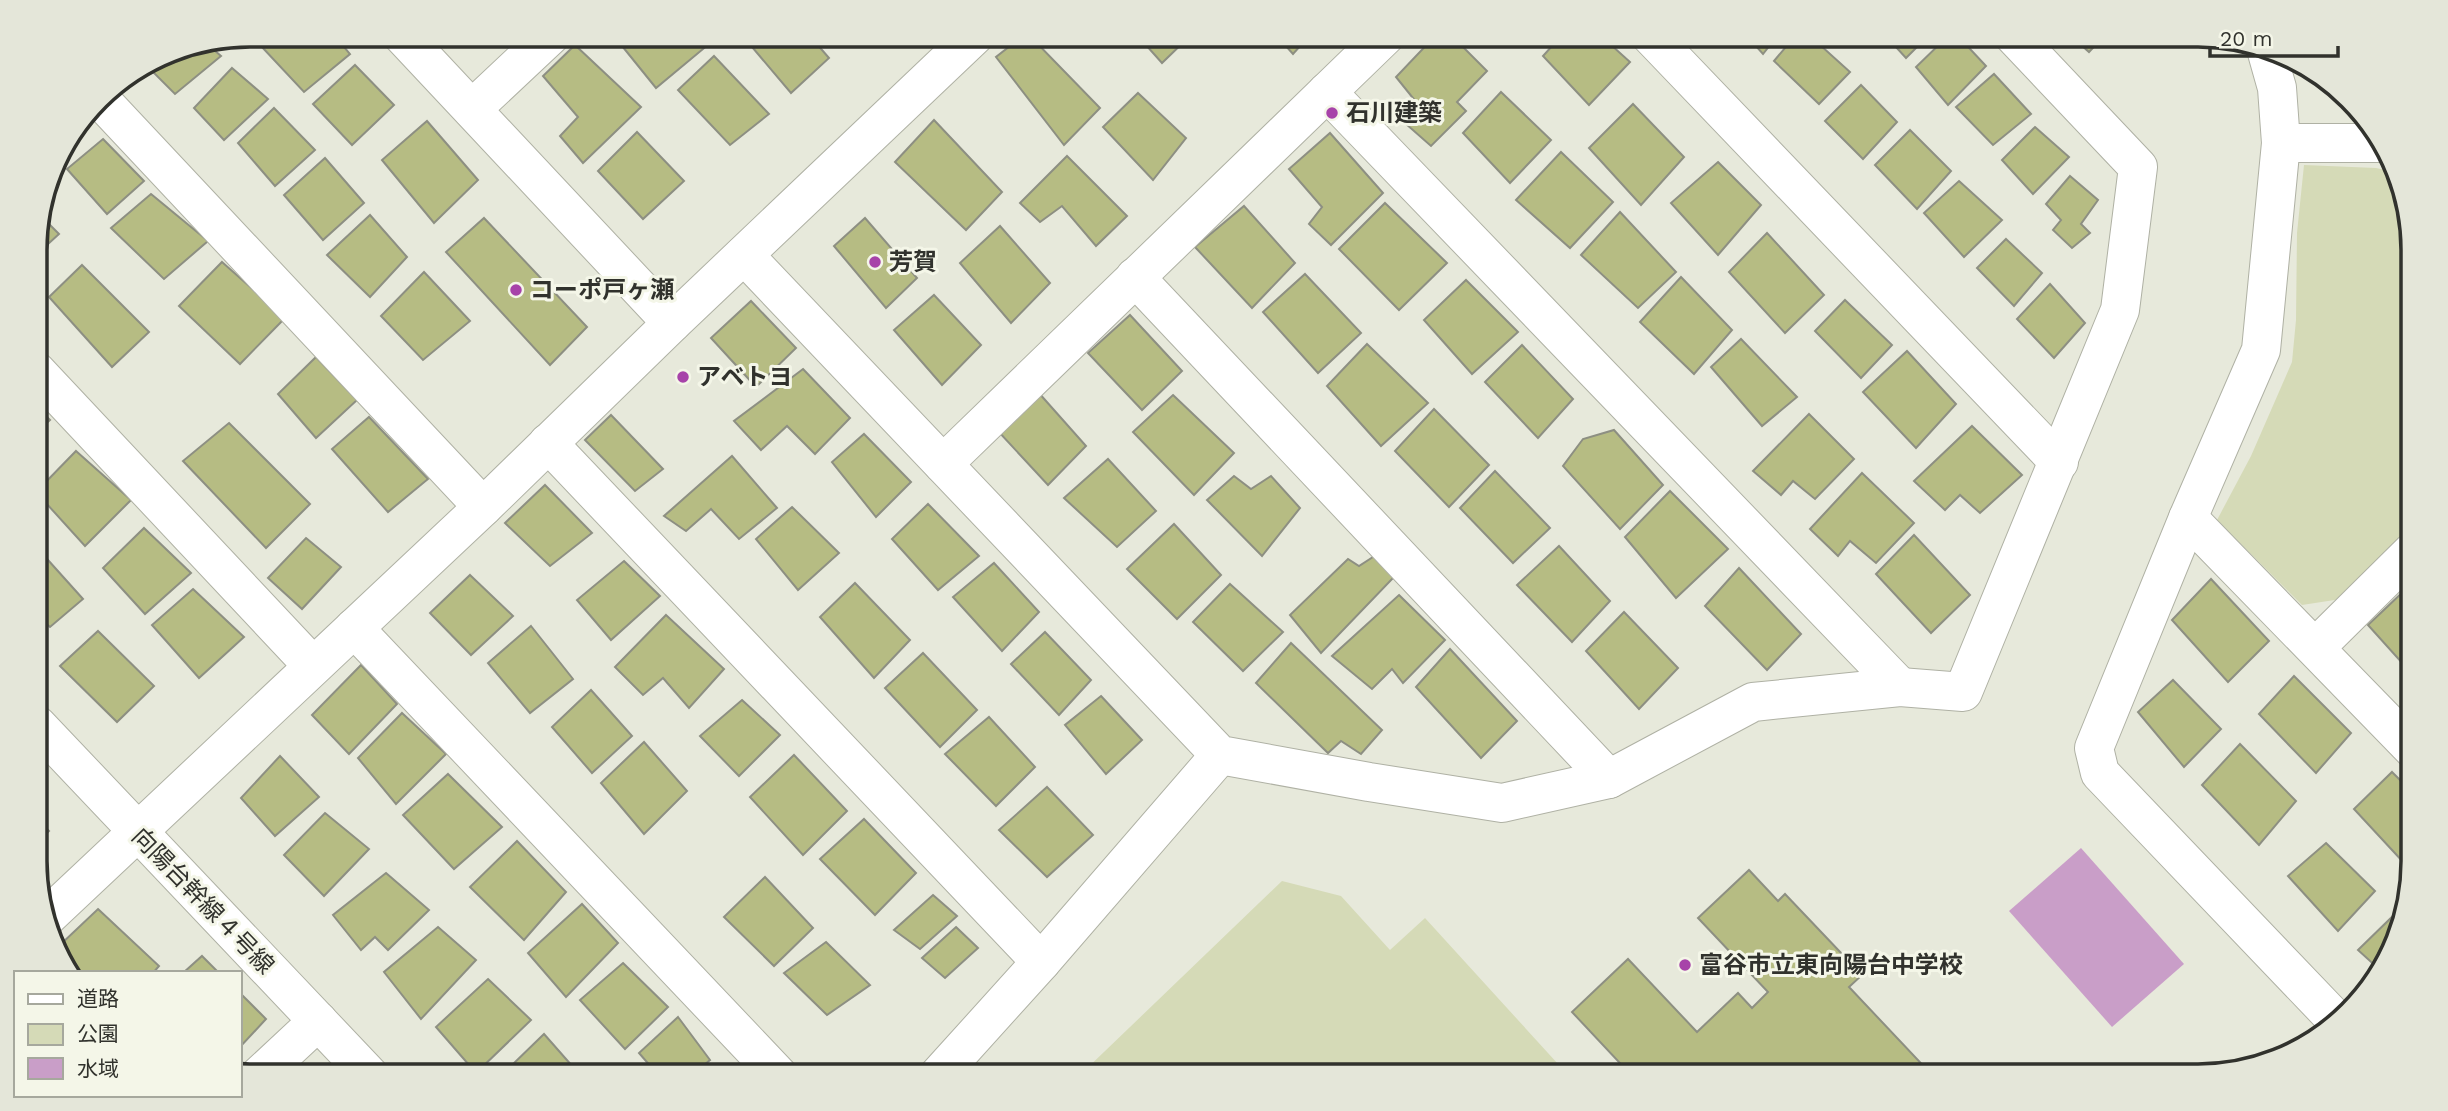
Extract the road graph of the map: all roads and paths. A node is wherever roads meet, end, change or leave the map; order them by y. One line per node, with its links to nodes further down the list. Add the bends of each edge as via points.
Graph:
1 (413, 47): 10 (street)
2 (538, 47): 10 (street)
3 (962, 47): 13 (street)
4 (1374, 47): 8 (street)
5 (1661, 47): 18 (street)
6 (2024, 47): 18 (street, via 2138,167 2120,310)
7 (2269, 61): 12 (street, via 2277,88)
8 (1327, 92): 14 (street); 26 (street)
9 (107, 107): 20 (street)
10 (471, 109): 15 (street)
11 (2370, 143): 12 (street)
12 (2281, 144): 21 (street, via 2261,350)
13 (744, 255): 15 (street); 19 (street)
14 (1136, 277): 19 (street); 30 (street)
15 (672, 323): 17 (street)
16 (48, 384): 25 (street)
17 (548, 443): 20 (street); 33 (street)
18 (2059, 463): 26 (street, via 1963,692)
19 (943, 464): 29 (street)
20 (483, 507): 23 (street)
21 (2188, 518): 24 (street); 34 (street, via 2094,748 2100,773)
22 (2401, 563): 24 (street)
23 (354, 628): 25 (street); 38 (street)
24 (2316, 647): 28 (street)
25 (313, 666): 31 (street)
26 (1900, 687): 30 (street, via 1753,702)
27 (47, 736): 31 (street, 向陽台幹線４号線)
28 (2401, 736)
29 (1220, 755): 30 (street, via 1502,803); 33 (street)
30 (1609, 779)
31 (138, 832): 32 (street); 35 (street, 向陽台幹線４号線)
32 (54, 911)
33 (1041, 962): 39 (street)
34 (2330, 1014)
35 (318, 1021): 36 (street); 37 (street, 向陽台幹線４号線)
36 (272, 1064)
37 (359, 1064)
38 (767, 1064)
39 (949, 1064)

